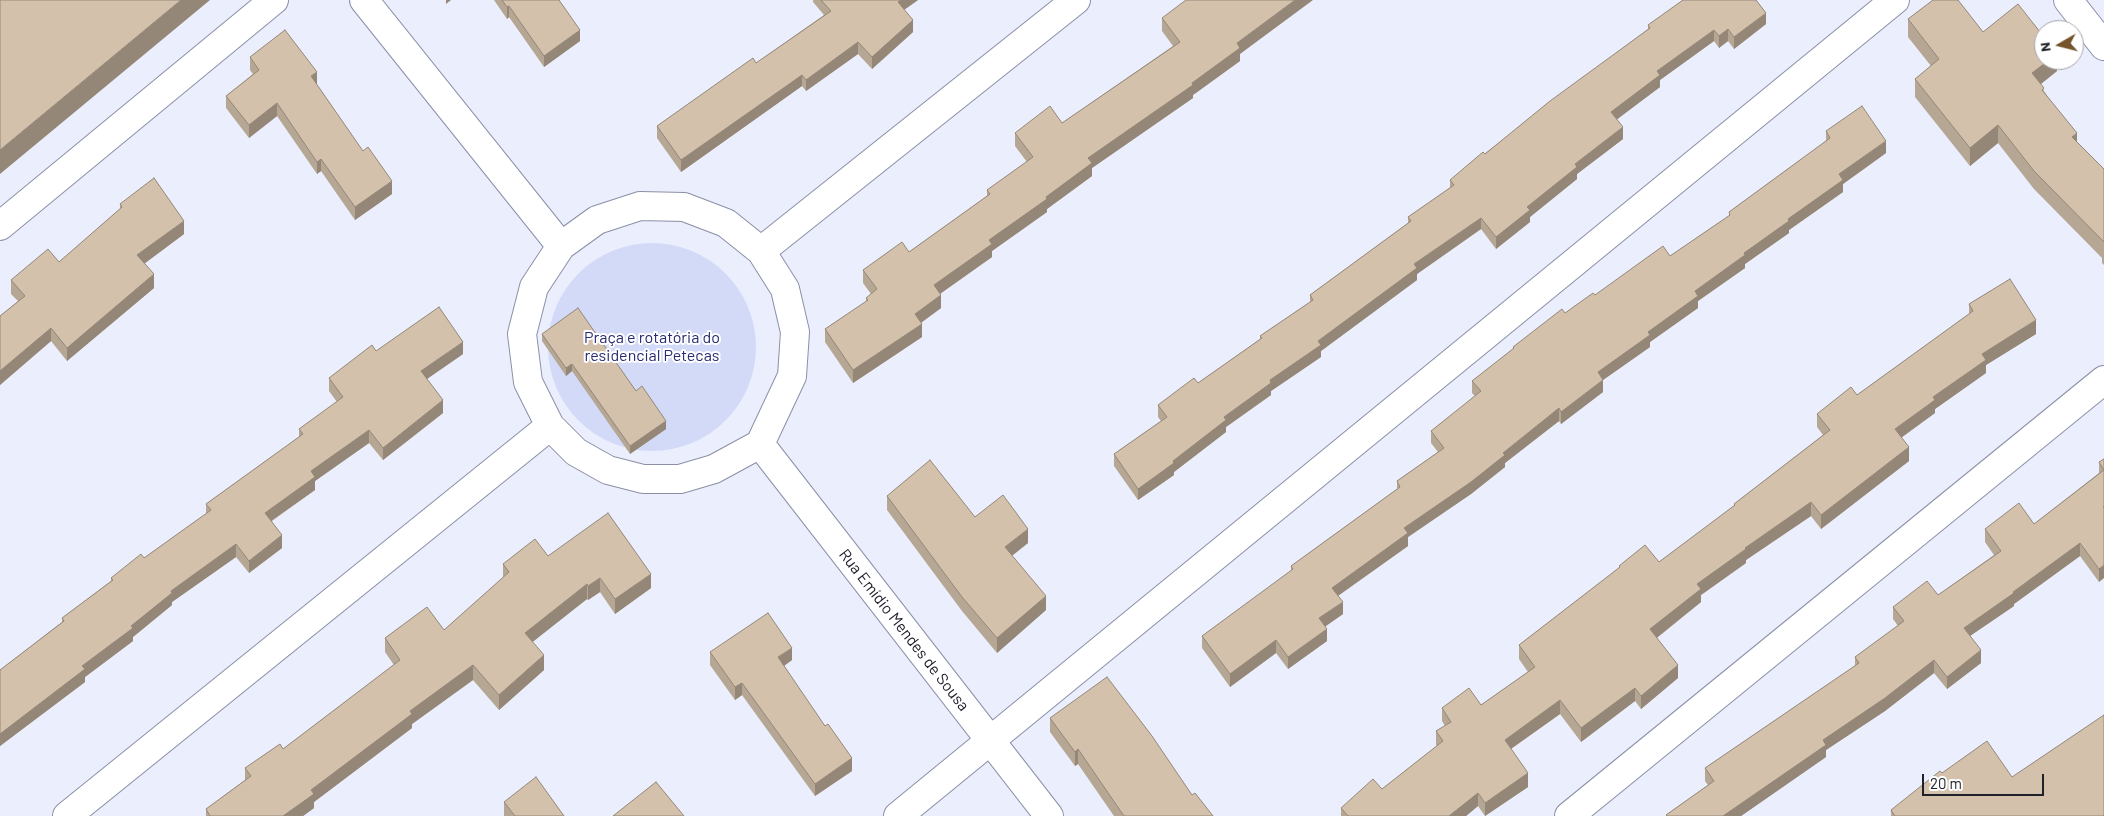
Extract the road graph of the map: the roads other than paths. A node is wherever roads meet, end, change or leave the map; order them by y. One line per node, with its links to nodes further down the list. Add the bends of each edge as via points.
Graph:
1 (274, 0): 7 (street)
2 (364, 0): 8 (street)
3 (1076, 0): 9 (street)
4 (1895, 0): 13 (street)
5 (2068, 0): 6 (street)
6 (2104, 46)
7 (0, 226)
8 (561, 246): 9 (street, via 597,220 640,206 684,207 726,223); 11 (street, via 534,287 522,334 528,382)
9 (761, 251): 12 (street, via 785,289 795,332 792,376)
10 (2104, 380): 17 (street)
11 (550, 426): 12 (street, via 576,452 608,470 643,480 680,479 714,469); 14 (street)
12 (760, 444): 13 (street, Rua Emídio Mendes de Sousa)
13 (991, 742): 15 (street); 16 (street, Rua Emídio Mendes de Sousa)
14 (67, 816)
15 (898, 816)
16 (1050, 816)
17 (1569, 816)

